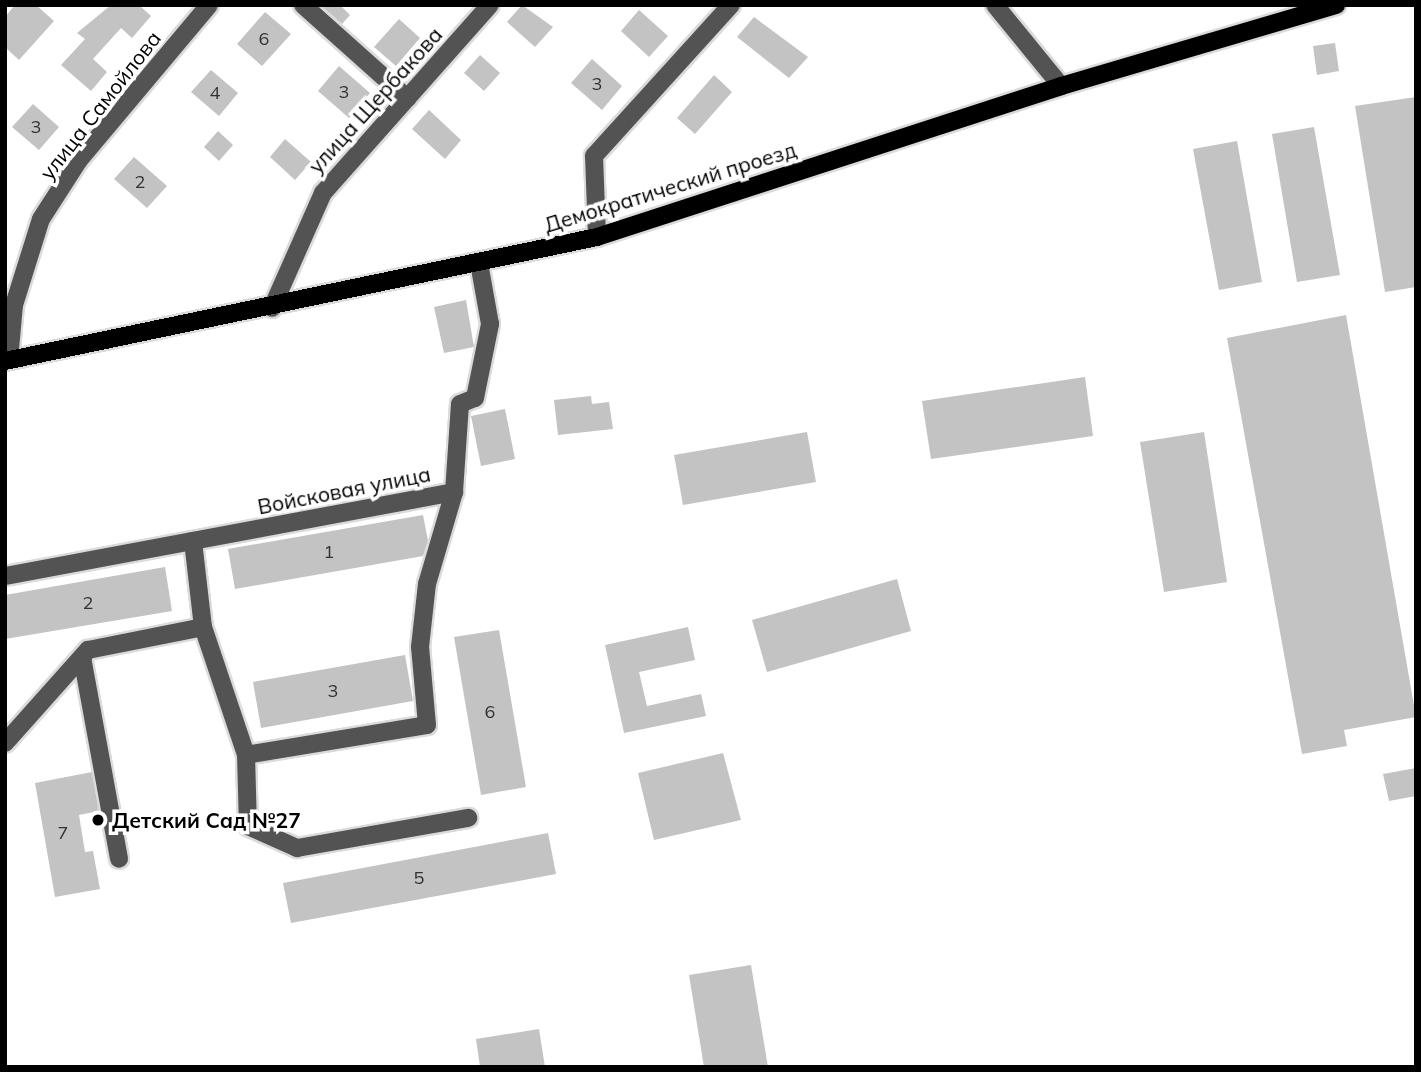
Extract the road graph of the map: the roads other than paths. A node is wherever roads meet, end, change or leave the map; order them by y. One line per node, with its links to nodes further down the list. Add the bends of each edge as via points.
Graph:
1 (209, 5): 12 (street, улица Самойлова, via 79,160 41,219 15,304)
2 (303, 5): 8 (street)
3 (490, 5): 8 (street, улица Щербакова)
4 (731, 5): 9 (street, via 594,156)
5 (995, 5): 7 (street)
6 (1336, 5): 7 (main road, Демократический проезд)
7 (1060, 86): 9 (main road, Демократический проезд)
8 (407, 98): 11 (street, улица Щербакова, via 323,193)
9 (597, 237): 10 (main road, Демократический проезд)
10 (479, 263): 11 (main road, Демократический проезд); 13 (street, Войсковая улица, via 490,324 475,398 460,404)
11 (272, 308): 12 (main road, Демократический проезд)
12 (7, 360)
13 (454, 492): 14 (street, Войсковая улица); 19 (street, via 427,584 421,634 427,725)
14 (193, 541): 15 (street, Войсковая улица); 16 (street)
15 (5, 576)
16 (204, 627): 17 (street, via 88,650); 19 (street)
17 (82, 657): 18 (street); 21 (street)
18 (5, 743)
19 (246, 755): 20 (street, via 248,826 297,848)
20 (468, 818)
21 (119, 859)

